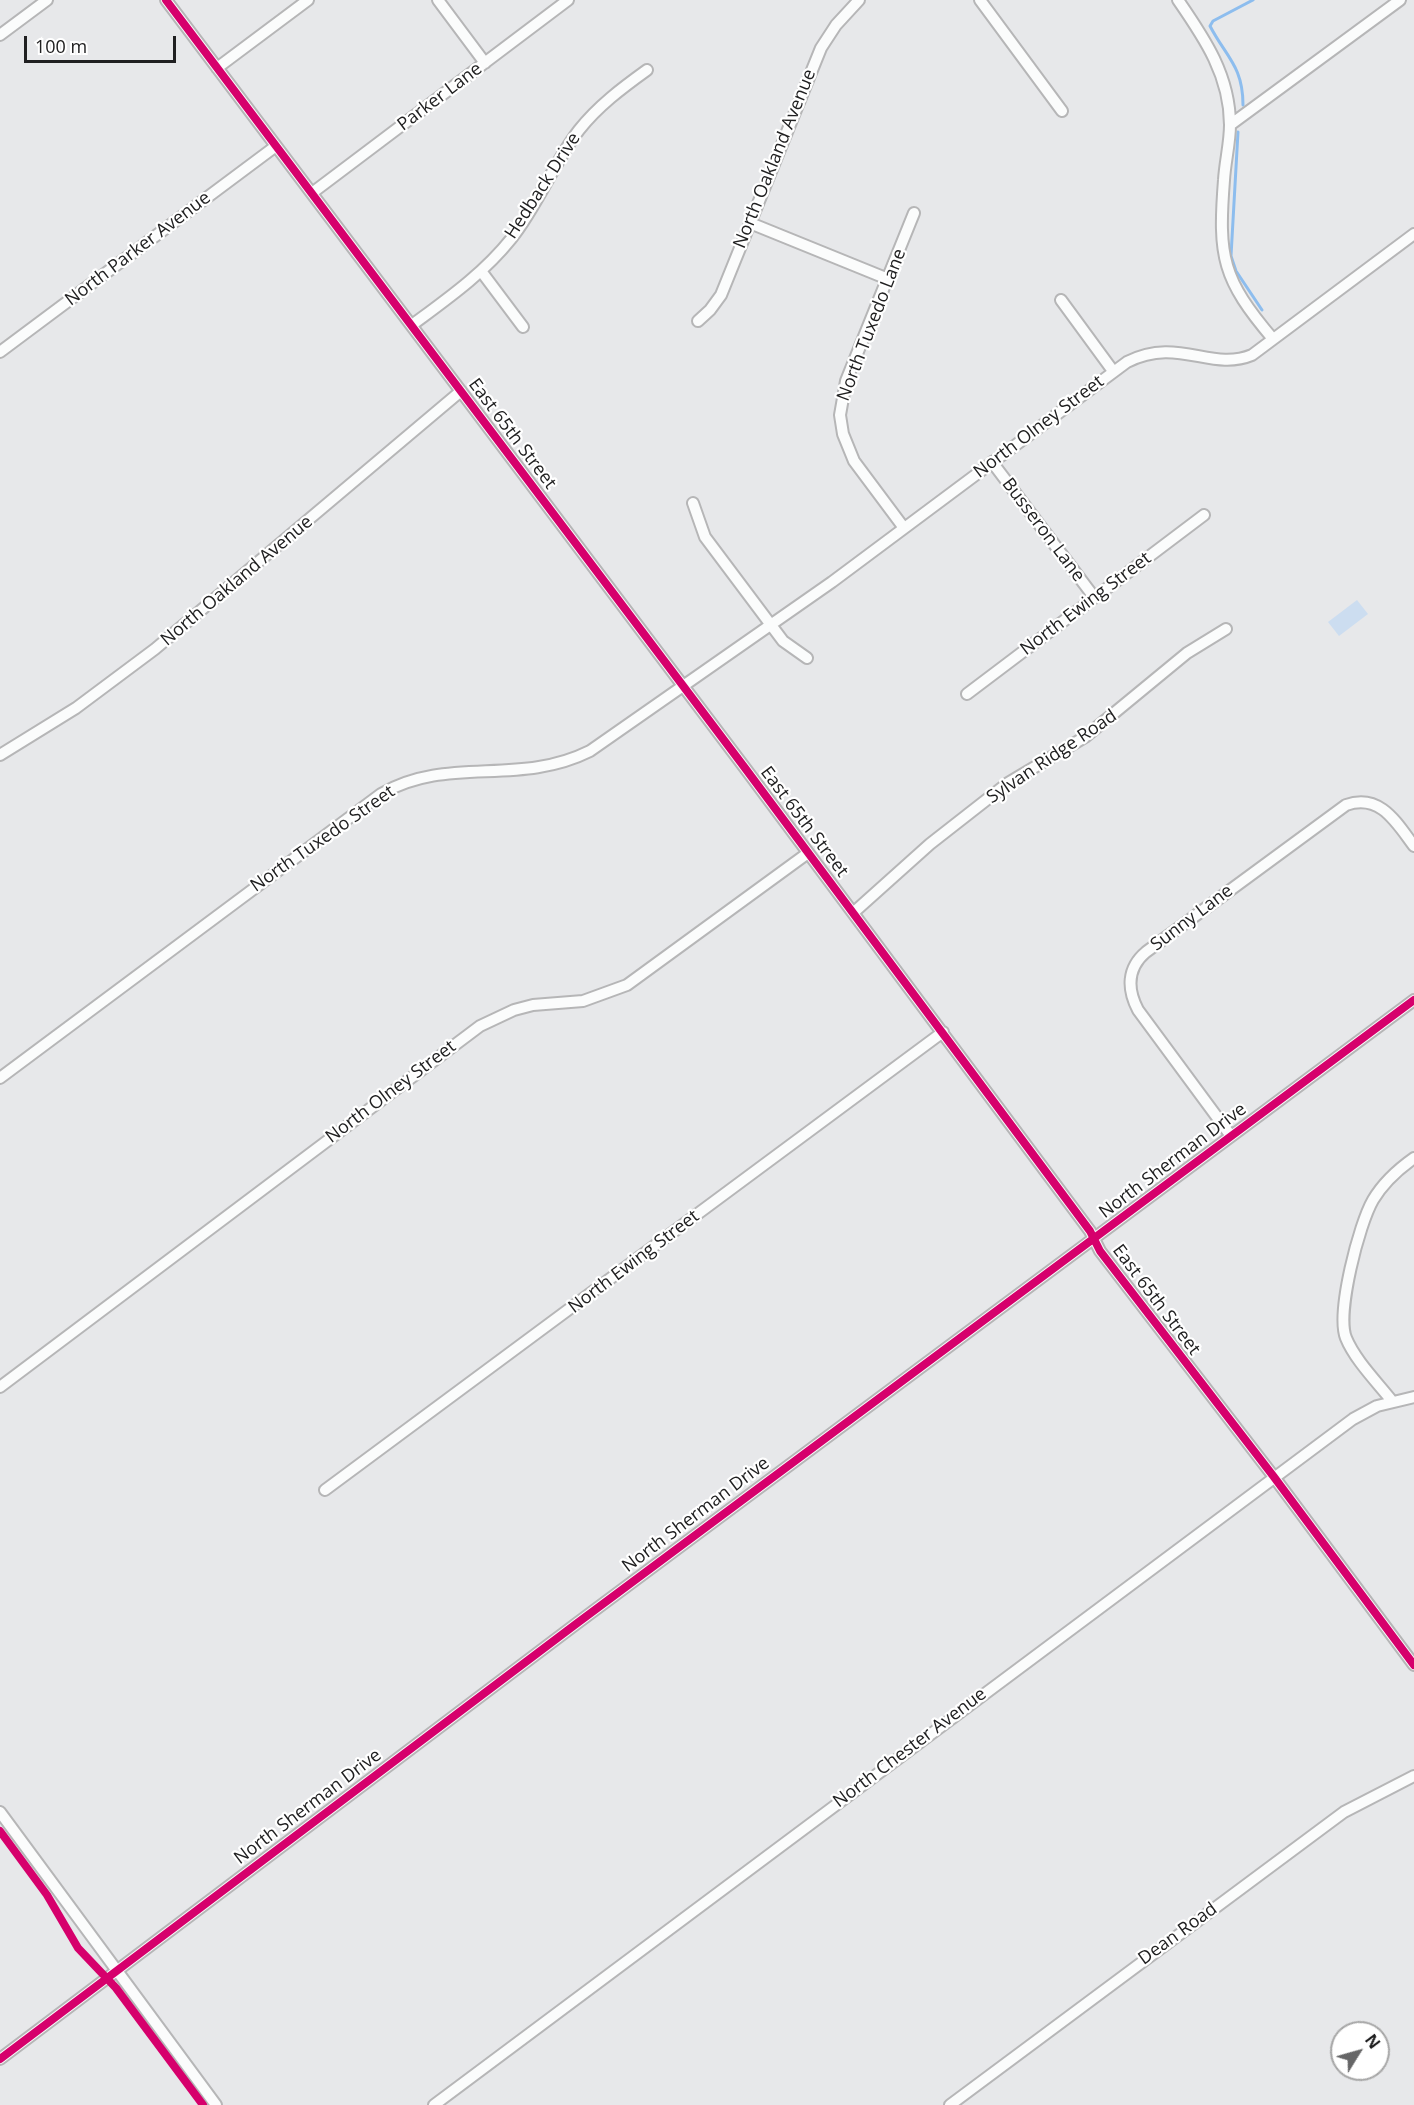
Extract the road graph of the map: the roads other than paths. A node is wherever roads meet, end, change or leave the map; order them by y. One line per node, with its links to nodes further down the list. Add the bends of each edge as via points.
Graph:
1 (47, 0): 10 (street)
2 (166, 0): 12 (street, East 65th Street)
3 (308, 0): 12 (street)
4 (438, 0): 11 (street)
5 (568, 0): 11 (street, Parker Lane)
6 (859, 0): 19 (street, North Oakland Avenue, via 836,25 817,57)
7 (980, 0): 14 (street)
8 (1178, 0): 15 (street, via 1218,63)
9 (1400, 0): 15 (street)
10 (0, 35)
11 (485, 63): 17 (street, Parker Lane)
12 (217, 68): 16 (street, East 65th Street)
13 (647, 70): 21 (street, Hedback Drive, via 586,122 524,221)
14 (1062, 111)
15 (1230, 125): 27 (street, via 1222,252 1236,289)
16 (276, 146): 17 (street, East 65th Street); 28 (street, North Parker Avenue)
17 (312, 193): 25 (street, East 65th Street)
18 (914, 213): 22 (street, North Tuxedo Lane)
19 (750, 223): 22 (street); 24 (street, North Oakland Avenue, via 717,301)
20 (1414, 234): 27 (street, North Olney Street)
21 (481, 271): 25 (street, Hedback Drive); 26 (street)
22 (888, 279): 34 (street, North Tuxedo Lane, via 846,381 840,415 854,460)
23 (1061, 300): 29 (street)
24 (698, 321)
25 (412, 325): 30 (street, East 65th Street)
26 (523, 327)
27 (1273, 339): 29 (street, North Olney Street, via 1241,359 1163,350 1136,357)
28 (0, 352)
29 (1113, 371): 31 (street, North Olney Street)
30 (461, 391): 39 (street, East 65th Street); 41 (street, North Oakland Avenue, via 155,649 76,708)
31 (992, 462): 34 (street, North Olney Street); 35 (street, Busseron Lane)
32 (693, 503): 36 (street, via 705,537)
33 (1204, 515): 35 (street, North Ewing Street)
34 (903, 528): 36 (street, North Olney Street)
35 (1094, 597): 40 (street, North Ewing Street)
36 (770, 623): 38 (street, via 786,645); 39 (street, North Olney Street)
37 (1226, 629): 44 (street, Sylvan Ridge Road, via 1187,652 1085,737 1008,783 940,835)
38 (807, 658)
39 (682, 685): 43 (street, East 65th Street); 47 (street, North Tuxedo Street, via 598,746 559,764 527,771 430,775 390,789)
40 (967, 694)
41 (0, 755)
42 (1414, 846): 48 (street, Sunny Lane, via 1382,808 1369,803 1346,805 1137,962 1130,984 1137,1010)
43 (808, 852): 44 (street, East 65th Street); 51 (street, North Olney Street, via 627,985 583,1001 514,1010 480,1026)
44 (853, 913): 46 (street, East 65th Street)
45 (1414, 1000): 48 (street, North Sherman Drive)
46 (943, 1032): 50 (street, East 65th Street); 55 (street, North Ewing Street)
47 (0, 1078)
48 (1231, 1136): 50 (street, North Sherman Drive)
49 (1414, 1158): 53 (street, via 1385,1183 1367,1211 1342,1317 1349,1344)
50 (1094, 1239): 54 (street, East 65th Street); 59 (street, North Sherman Drive)
51 (0, 1387)
52 (1414, 1397): 53 (street, North Chester Avenue)
53 (1392, 1401): 54 (street, North Chester Avenue, via 1353,1419)
54 (1274, 1478): 56 (street, East 65th Street); 62 (street, North Chester Avenue)
55 (325, 1490)
56 (1414, 1665)
57 (1414, 1776): 63 (street, Dean Road, via 1344,1812)
58 (0, 1812): 59 (street)
59 (116, 1969): 60 (street, North Sherman Drive); 61 (street)
60 (0, 2059)
61 (216, 2105)
62 (434, 2105)
63 (950, 2105)

